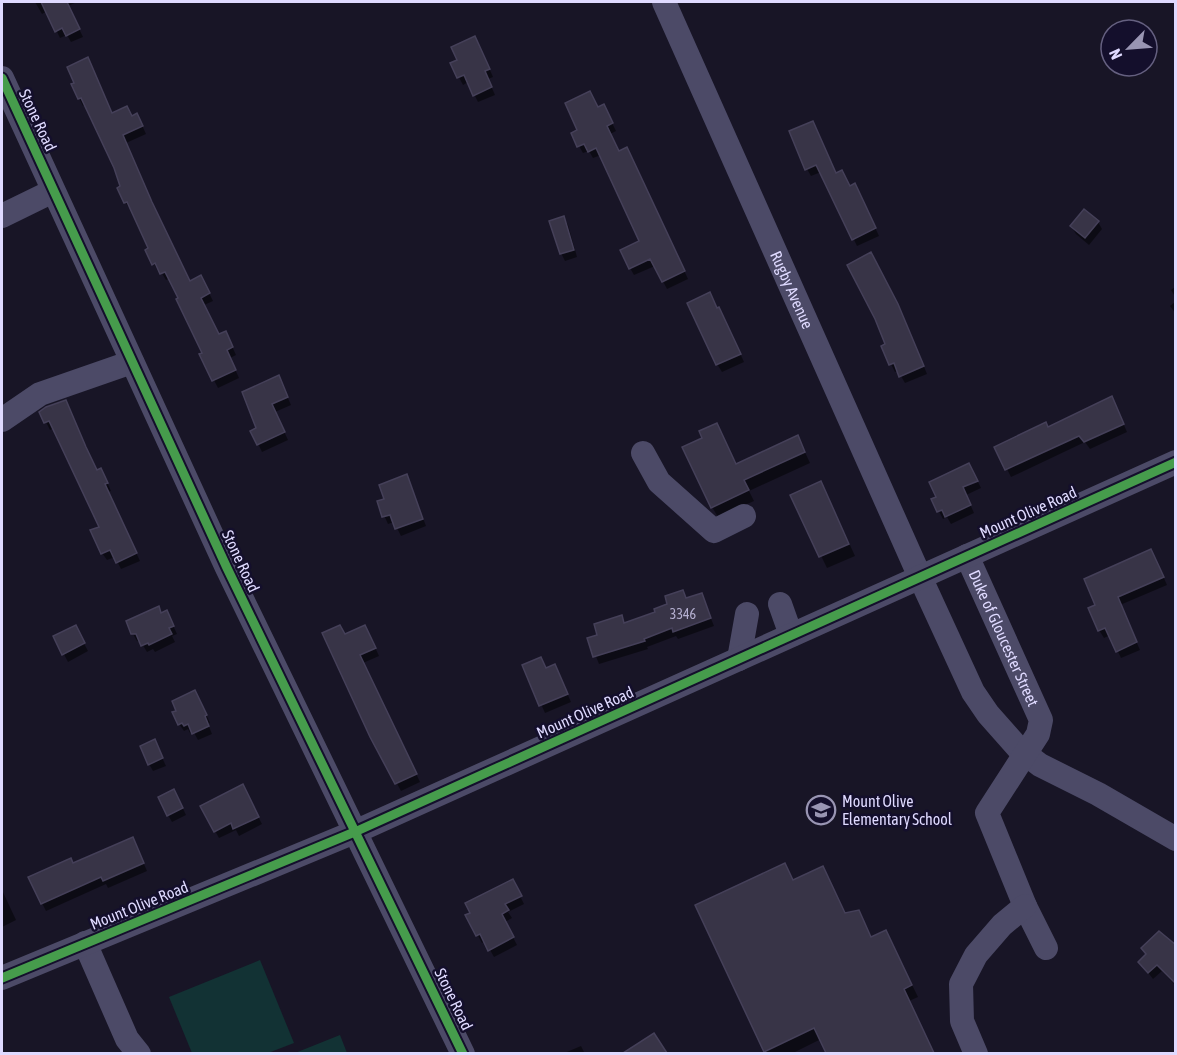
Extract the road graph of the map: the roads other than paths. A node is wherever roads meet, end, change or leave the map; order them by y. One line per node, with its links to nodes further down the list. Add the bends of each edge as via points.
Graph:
1 (664, 2): 11 (street, Rugby Avenue)
2 (2, 78): 3 (street, Stone Road)
3 (53, 191): 4 (street); 5 (street, Stone Road)
4 (2, 216)
5 (132, 362): 6 (street, via 40,394); 17 (street, Stone Road, via 227,568)
6 (2, 420)
7 (643, 453): 9 (street, via 659,482 714,531)
8 (1176, 462): 10 (street, Mount Olive Road)
9 (744, 516)
10 (967, 556): 11 (street, Mount Olive Road); 16 (street, Duke of Gloucester Street, via 1041,720 1038,734)
11 (920, 577): 14 (street, Mount Olive Road); 16 (street, via 973,692)
12 (780, 604): 14 (street)
13 (747, 614): 15 (street)
14 (791, 635): 15 (street, Mount Olive Road)
15 (739, 659): 17 (street, Mount Olive Road)
16 (1025, 753): 18 (street, via 1040,765); 19 (street, via 987,813)
17 (357, 831): 20 (street, Mount Olive Road); 24 (street, Stone Road)
18 (1176, 839)
19 (1025, 906): 21 (street); 25 (street, via 976,955 961,984 962,1021)
20 (85, 944): 22 (street, Mount Olive Road); 23 (street, via 127,1039)
21 (1046, 948)
22 (2, 978)
23 (139, 1053)
24 (463, 1053)
25 (976, 1053)

